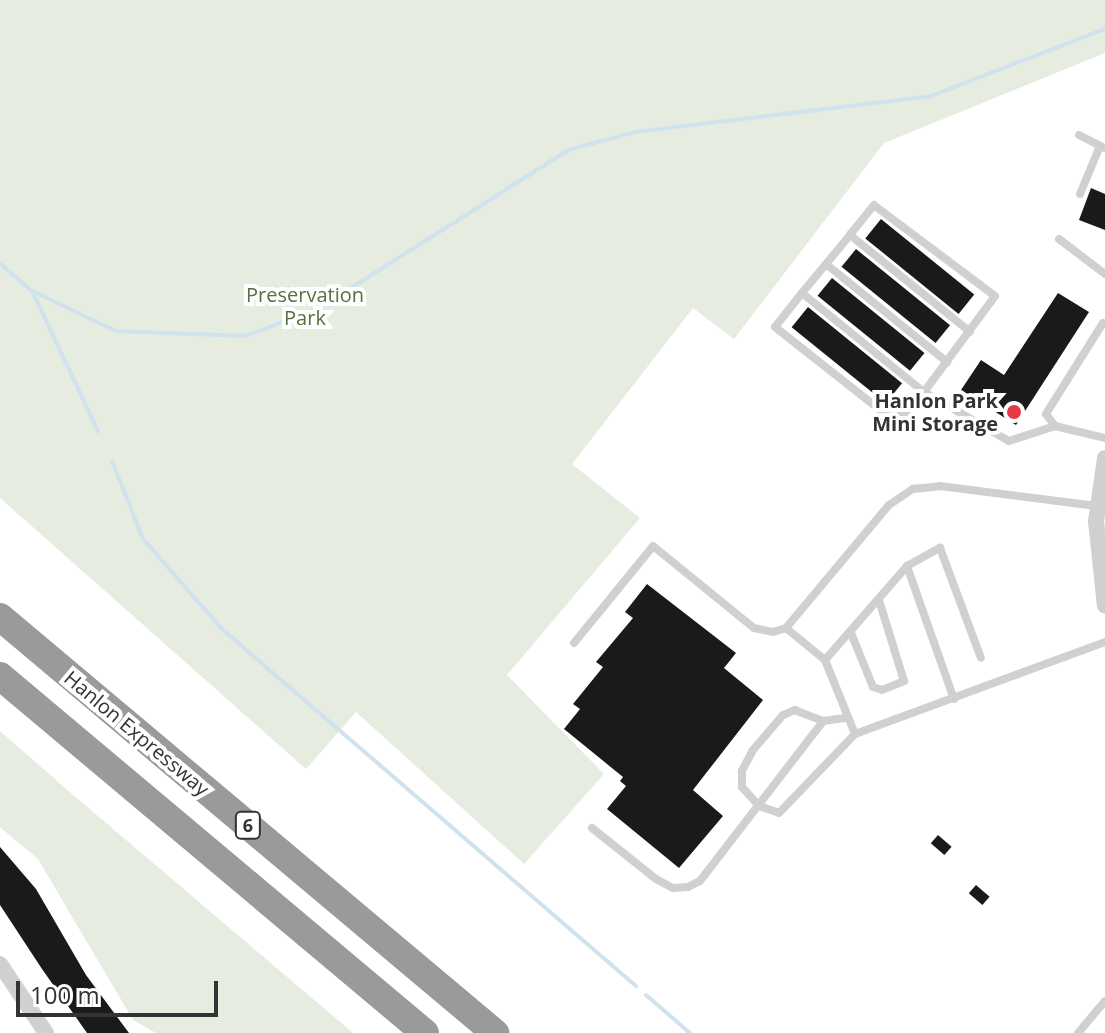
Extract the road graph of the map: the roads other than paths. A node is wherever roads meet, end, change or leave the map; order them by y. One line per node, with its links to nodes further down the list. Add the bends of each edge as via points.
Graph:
1 (1079, 135): 2 (lane)
2 (1103, 147): 3 (lane)
3 (1080, 194)
4 (850, 235): 6 (lane); 10 (lane); 10 (lane, via 874,205 995,296)
5 (1059, 239): 7 (lane)
6 (826, 264): 8 (lane); 11 (lane)
7 (1105, 274)
8 (802, 293): 12 (lane); 12 (lane, via 775,327 889,417 908,413)
9 (1103, 323): 13 (lane, via 1046,414)
10 (970, 332): 11 (lane)
11 (947, 362): 12 (lane)
12 (924, 392): 13 (lane, via 1009,441)
13 (1055, 426): 14 (lane)
14 (1105, 438)
15 (1105, 458): 16 (street)
16 (1097, 506): 19 (street); 21 (lane, via 940,486 913,489 889,505)
17 (907, 566): 18 (lane); 25 (lane, via 940,548); 28 (lane)
18 (879, 600): 22 (lane); 22 (lane, via 904,681 882,690 873,687)
19 (1105, 606)
20 (0, 617): 38 (highway, Hanlon Expressway / 6)
21 (786, 628): 24 (lane, via 754,628 653,546); 26 (lane)
22 (851, 633): 26 (lane)
23 (1105, 642): 28 (lane)
24 (574, 643)
25 (981, 658)
26 (825, 660): 29 (lane)
27 (0, 676): 37 (highway, 6)
28 (954, 699): 31 (lane)
29 (845, 718): 30 (lane); 31 (lane)
30 (823, 721): 32 (lane); 32 (lane, via 795,710 753,750 741,779)
31 (855, 734): 32 (lane, via 789,808 773,813)
32 (757, 803): 33 (lane, via 700,881 688,887 673,888 656,879)
33 (592, 828)
34 (0, 964): 36 (street)
35 (1105, 1001): 39 (lane)
36 (46, 1033)
37 (425, 1033)
38 (495, 1033)
39 (1078, 1033)

